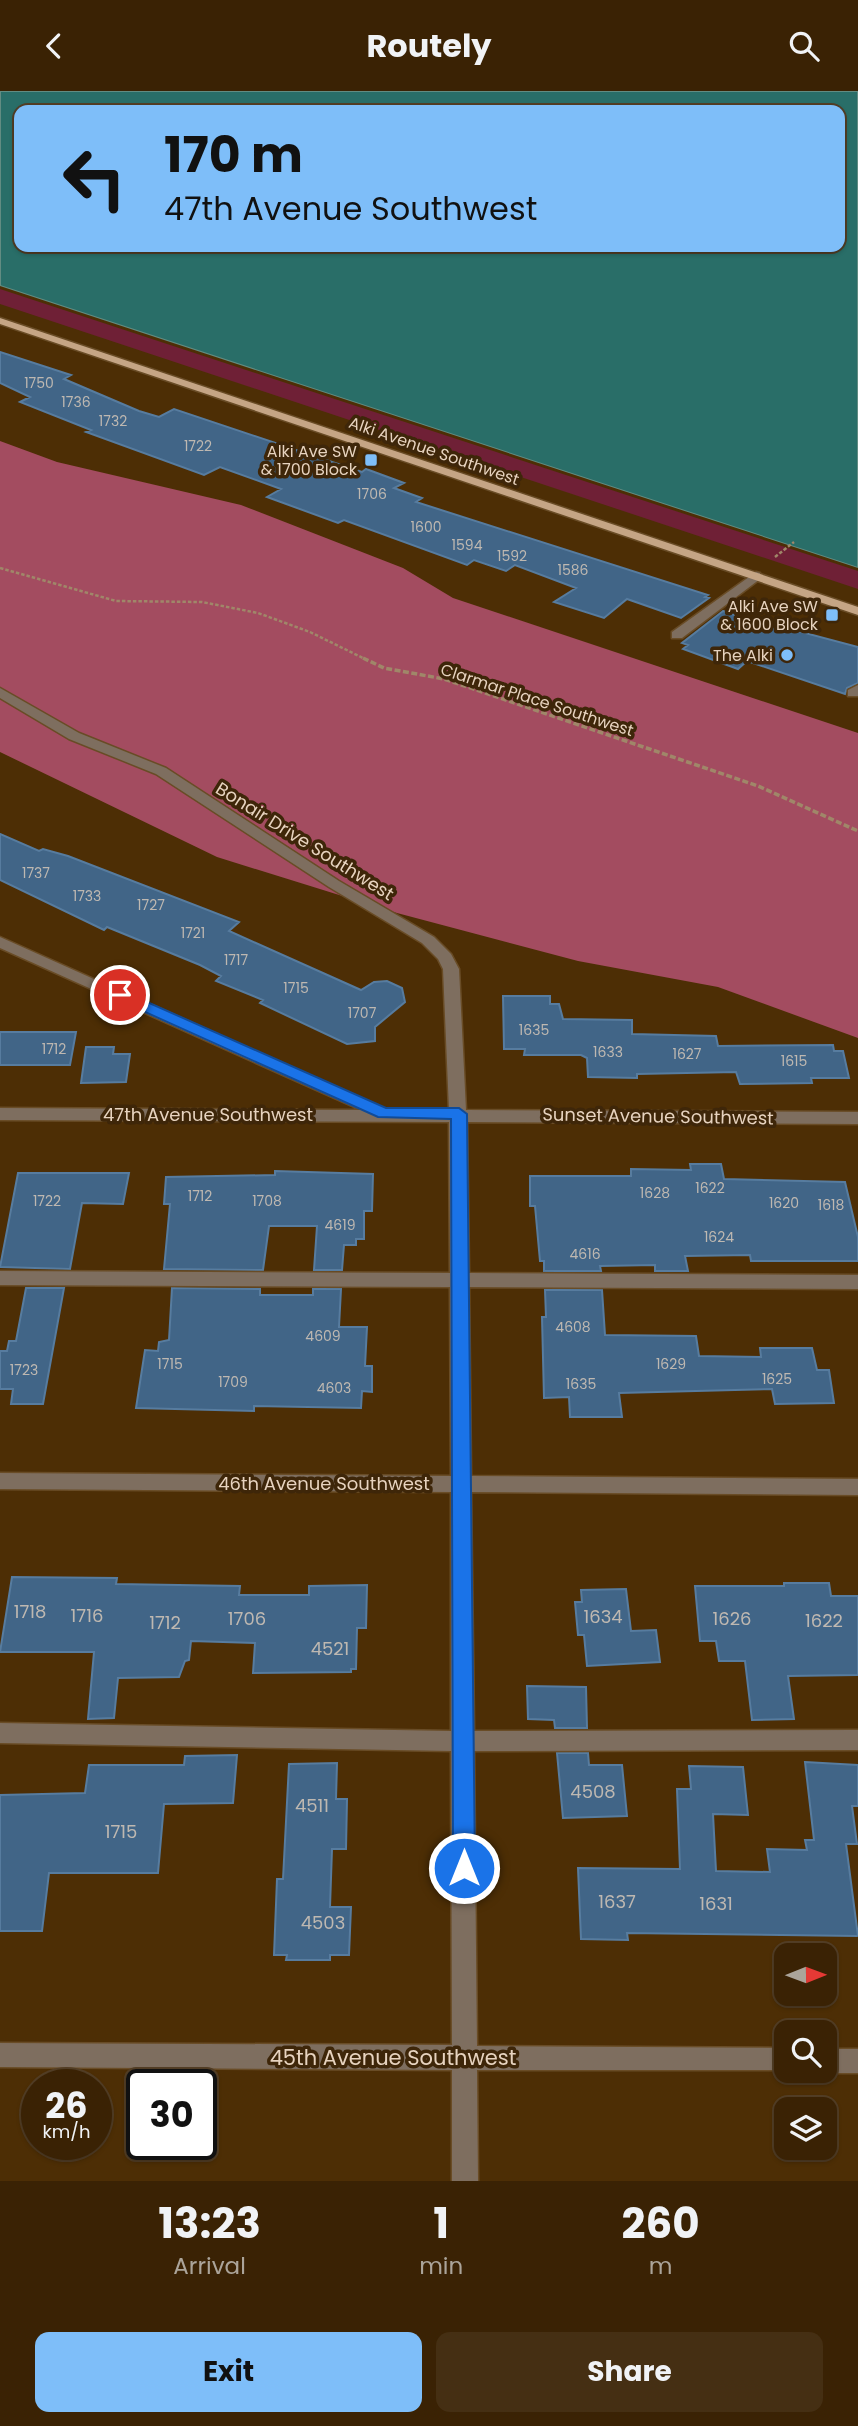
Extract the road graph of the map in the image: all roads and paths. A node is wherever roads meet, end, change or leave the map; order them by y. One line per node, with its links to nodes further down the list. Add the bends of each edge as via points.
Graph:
1 (0, 321): 5 (main road, Alki Avenue Southwest)
2 (794, 542): 3 (path)
3 (775, 557)
4 (0, 568): 9 (path, Clarmar Place Southwest, via 116,601 202,602 258,613 384,668 444,680 758,786)
5 (756, 576): 6 (main road, Alki Avenue Southwest); 7 (street)
6 (858, 611)
7 (677, 635)
8 (0, 692): 13 (street, Bonair Drive Southwest, via 74,736 161,771 428,940 451,969)
9 (858, 831)
10 (0, 942): 12 (street)
11 (0, 1114): 12 (street, 47th Avenue Southwest)
12 (384, 1114): 13 (street, 47th Avenue Southwest)
13 (459, 1114): 14 (street, Sunset Avenue Southwest); 16 (street, Bonair Drive Southwest)
14 (858, 1118)
15 (0, 1278): 16 (street)
16 (460, 1280): 17 (street); 19 (street, Bonair Drive Southwest)
17 (858, 1282)
18 (0, 1481): 19 (street, 46th Avenue Southwest)
19 (462, 1484): 20 (street, 46th Avenue Southwest); 23 (street, Bonair Drive Southwest)
20 (858, 1487)
21 (0, 1733): 23 (street)
22 (858, 1740): 23 (street)
23 (463, 1741): 25 (street, Bonair Drive Southwest)
24 (0, 2055): 25 (street, 45th Avenue Southwest)
25 (464, 2057): 26 (street, 45th Avenue Southwest); 29 (street, Bonair Drive Southwest)
26 (774, 2060)
27 (837, 2061): 28 (street)
28 (858, 2061)
29 (465, 2181)

